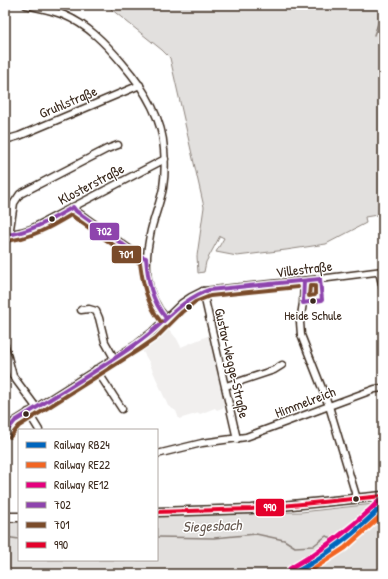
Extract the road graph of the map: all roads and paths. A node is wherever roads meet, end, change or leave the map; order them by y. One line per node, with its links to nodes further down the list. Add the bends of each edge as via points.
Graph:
1 (26, 5): 2 (street, via 64,15 91,31)
2 (140, 85): 3 (street, Gruhlstraße); 5 (street, via 154,110 161,130)
3 (5, 140)
4 (118, 145): 7 (street, via 20,194 14,203)
5 (165, 159): 6 (street, Klosterstraße); 8 (street, via 163,190)
6 (74, 207): 7 (street, Klosterstraße, via 31,229); 8 (street, via 139,256)
7 (7, 235)
8 (146, 258): 14 (street, via 150,289 160,312)
9 (381, 271): 10 (street, Villestraße); 11 (street)
10 (304, 281): 12 (street, Villestraße); 22 (street, via 301,335)
11 (383, 288)
12 (203, 291): 14 (street, via 186,300); 19 (street, Gustav-Wegge-Straße)
13 (81, 310): 16 (street, via 96,311 105,342)
14 (166, 318): 16 (street, via 137,344)
15 (5, 346): 21 (street, via 13,376)
16 (114, 358): 18 (street)
17 (282, 365): 19 (street)
18 (96, 369): 21 (street); 23 (street)
19 (226, 386): 27 (street, Gustav-Wegge-Straße)
20 (383, 388): 22 (street, Himmelreich)
21 (36, 406): 24 (street)
22 (329, 406): 27 (street, Himmelreich); 30 (street)
23 (122, 409)
24 (28, 412): 25 (street); 26 (street, via 15,421)
25 (38, 429)
26 (5, 433)
27 (237, 439): 28 (street, Himmelreich, via 202,443)
28 (158, 454)
29 (383, 496): 30 (main road)
30 (357, 499): 31 (main road, via 251,509)
31 (158, 512)
32 (5, 517): 33 (main road)
33 (18, 517)

